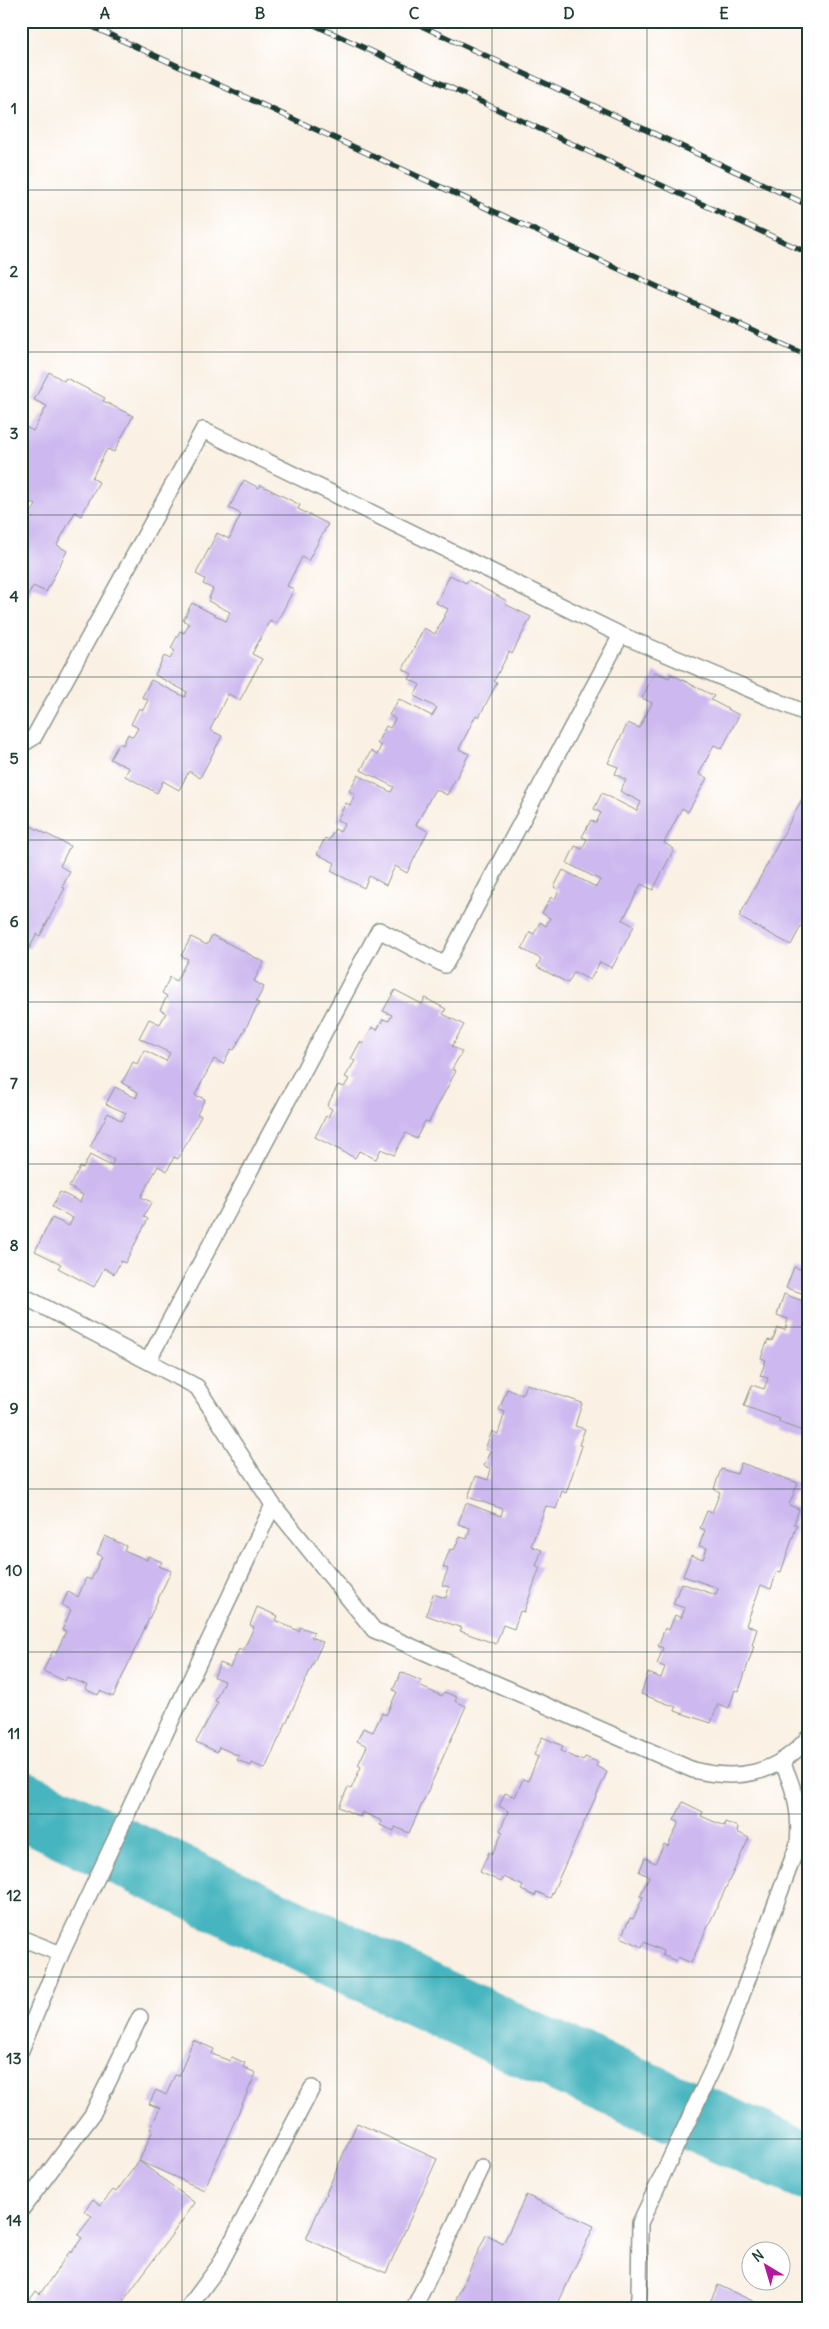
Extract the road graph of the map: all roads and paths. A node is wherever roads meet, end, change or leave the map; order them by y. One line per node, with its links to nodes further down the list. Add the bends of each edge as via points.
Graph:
1 (621, 635): 2 (lane); 3 (lane, via 203,430 34,737); 5 (lane, via 445,965 379,930)
2 (808, 714)
3 (21, 745)
4 (21, 1298): 5 (lane, via 25,1297)
5 (148, 1361): 6 (lane, via 197,1387)
6 (273, 1505): 8 (lane, via 374,1630 693,1770 715,1776 738,1776); 10 (lane)
7 (808, 1738): 8 (lane)
8 (782, 1762): 18 (lane, via 793,1784 799,1808 798,1844 722,2051 640,2223 639,2298)
9 (21, 1938): 10 (lane)
10 (62, 1954): 12 (lane)
11 (140, 2017): 15 (lane, via 92,2115)
12 (21, 2050)
13 (312, 2088): 16 (lane, via 219,2266)
14 (482, 2167): 17 (lane)
15 (21, 2210)
16 (188, 2308)
17 (414, 2308)
18 (636, 2308)

